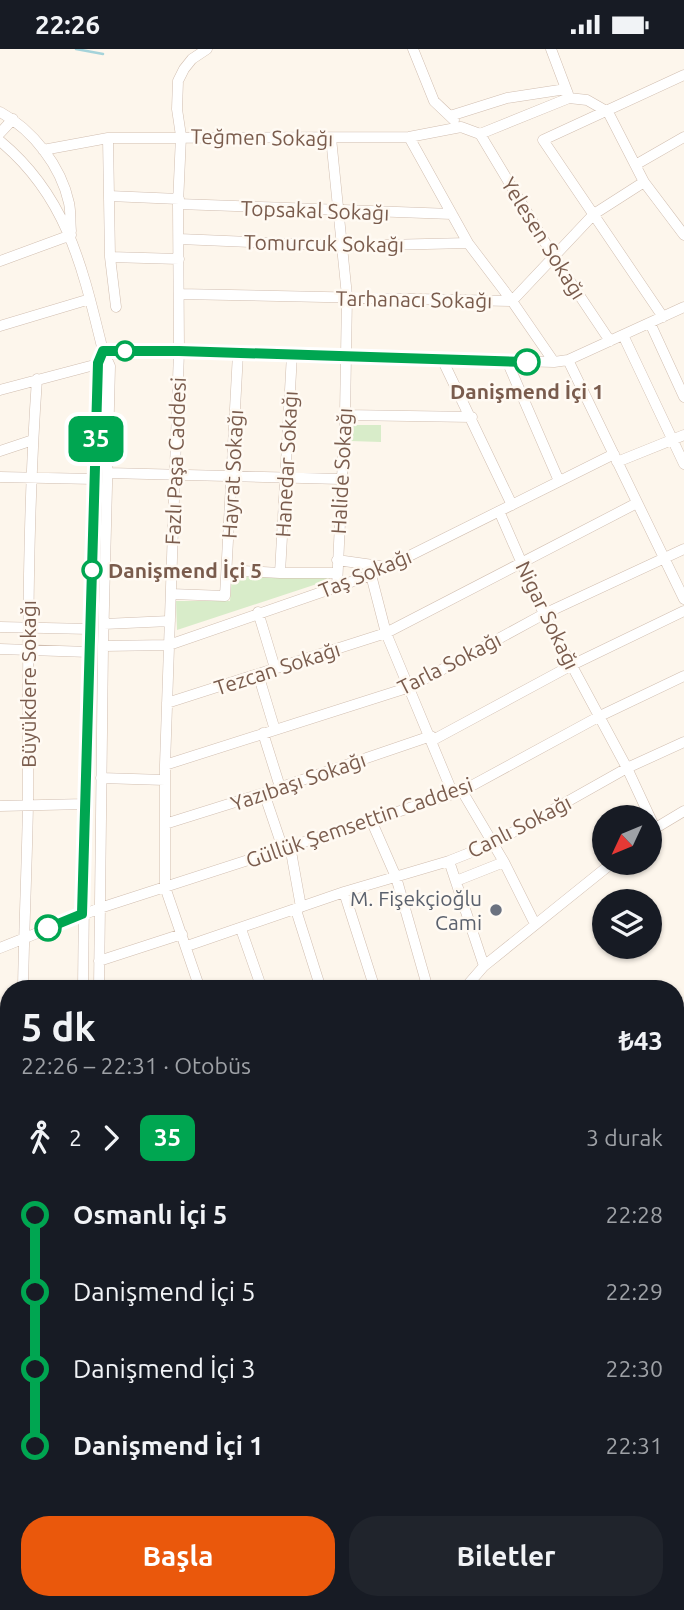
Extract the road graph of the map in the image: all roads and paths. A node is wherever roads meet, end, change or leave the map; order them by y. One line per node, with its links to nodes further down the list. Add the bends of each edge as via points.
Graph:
1 (207, 49): 13 (street, Fazlı Paşa Caddesi, via 192,59 178,81)
2 (413, 49): 8 (street, via 434,101)
3 (551, 49): 5 (street)
4 (684, 75): 7 (street)
5 (568, 93): 7 (street); 8 (street, via 507,97); 12 (street)
6 (0, 112): 9 (street)
7 (608, 112): 20 (street); 26 (street, via 542,141)
8 (450, 116): 10 (street)
9 (13, 119): 11 (street); 19 (street)
10 (461, 127): 12 (street); 17 (street, Teğmen Sokağı)
11 (0, 133)
12 (480, 134): 33 (street, Yelesen Sokağı)
13 (181, 137): 15 (street, Teğmen Sokağı); 16 (street, Teğmen Sokağı); 23 (street, Fazlı Paşa Caddesi)
14 (684, 137): 20 (street)
15 (108, 138): 19 (street, Teğmen Sokağı); 22 (street)
16 (331, 138): 17 (street, Teğmen Sokağı); 24 (street, Halide Sokağı)
17 (409, 138): 25 (street)
18 (0, 141): 27 (street, via 22,159 45,189)
19 (43, 150): 27 (street, via 60,175 69,204)
20 (637, 164): 21 (street)
21 (645, 182): 26 (street, Tarhanacı Sokağı); 28 (street)
22 (109, 196): 23 (street, Topsakal Sokağı); 32 (street)
23 (178, 202): 24 (street, Topsakal Sokağı); 29 (street, Fazlı Paşa Caddesi)
24 (338, 211): 25 (street, Topsakal Sokağı); 31 (street, Halide Sokağı)
25 (452, 214): 30 (street)
26 (594, 214): 33 (street, Tarhanacı Sokağı); 42 (street)
27 (71, 235): 35 (street); 38 (street)
28 (684, 236)
29 (179, 239): 31 (street, Tomurcuk Sokağı); 34 (street, Fazlı Paşa Caddesi)
30 (468, 243): 31 (street, Tomurcuk Sokağı); 39 (street)
31 (342, 246): 37 (street, Halide Sokağı)
32 (110, 257): 34 (street); 40 (street)
33 (555, 258): 39 (street, Tarhanacı Sokağı); 46 (street, Yelesen Sokağı)
34 (179, 259): 36 (street, Fazlı Paşa Caddesi)
35 (0, 261)
36 (179, 295): 37 (street, Tarhanacı Sokağı); 48 (street, Fazlı Paşa Caddesi)
37 (347, 296): 39 (street, Tarhanacı Sokağı); 51 (street, Halide Sokağı)
38 (90, 299): 44 (street); 47 (street)
39 (512, 301): 55 (street)
40 (116, 307)
41 (684, 307): 42 (street)
42 (663, 317): 43 (street)
43 (650, 323): 45 (street); 59 (street)
44 (0, 326)
45 (623, 335): 46 (street); 64 (street)
46 (610, 341): 53 (street)
47 (103, 351): 48 (street); 56 (street); 68 (street, via 110,366)
48 (179, 351): 49 (street); 69 (street, Fazlı Paşa Caddesi)
49 (238, 352): 50 (street); 70 (street, Hayrat Sokağı)
50 (292, 354): 51 (street); 73 (street, Hanedar Sokağı)
51 (345, 356): 52 (street); 60 (street, Halide Sokağı)
52 (442, 359): 54 (street); 61 (street)
53 (568, 360): 55 (street); 66 (street)
54 (507, 361): 55 (street); 76 (street)
55 (554, 362)
56 (98, 363): 57 (street); 74 (street)
57 (37, 379): 58 (street); 63 (street, Büyükdere Sokağı)
58 (0, 390)
59 (684, 397)
60 (345, 415): 61 (street); 75 (street, Halide Sokağı)
61 (472, 417): 78 (street)
62 (684, 435): 64 (street, Taş Sokağı)
63 (33, 440): 65 (street); 72 (street, Büyükdere Sokağı)
64 (673, 440): 66 (street, Taş Sokağı); 67 (street)
65 (0, 451)
66 (615, 458): 76 (street, Taş Sokağı); 77 (street)
67 (684, 464)
68 (108, 473): 69 (street); 96 (street)
69 (175, 475): 70 (street); 90 (street, Fazlı Paşa Caddesi)
70 (232, 476): 73 (street); 85 (street, Hayrat Sokağı)
71 (0, 477): 72 (street)
72 (33, 478): 74 (street); 98 (street, Büyükdere Sokağı)
73 (285, 478): 75 (street); 86 (street, Hanedar Sokağı)
74 (94, 479): 99 (street)
75 (341, 479): 82 (street, Halide Sokağı)
76 (559, 481): 78 (street, Taş Sokağı)
77 (637, 503): 81 (street); 83 (street, Tezcan Sokağı)
78 (512, 505): 79 (street, Taş Sokağı)
79 (499, 511): 83 (street, Nigar Sokağı); 84 (street, Taş Sokağı)
80 (684, 549): 81 (street, Tarla Sokağı)
81 (664, 558): 91 (street); 94 (street, Tarla Sokağı)
82 (337, 560): 84 (street); 87 (street, Halide Sokağı)
83 (522, 561): 94 (street, Nigar Sokağı); 100 (street, Tezcan Sokağı)
84 (387, 567): 88 (street, Taş Sokağı)
85 (227, 570): 86 (street); 90 (street, Hayrat Sokağı, via 225,596)
86 (280, 573): 87 (street)
87 (337, 573): 89 (street, Halide Sokağı)
88 (371, 575): 89 (street, Taş Sokağı); 100 (street)
89 (337, 587): 93 (street, Taş Sokağı)
90 (171, 594): 95 (street, Fazlı Paşa Caddesi)
91 (684, 600)
92 (684, 611): 106 (street, Yazıbaşı Sokağı)
93 (258, 612): 101 (street, Taş Sokağı); 107 (street)
94 (544, 614): 106 (street, Nigar Sokağı); 110 (street, Tarla Sokağı)
95 (170, 621): 96 (street); 101 (street, Fazlı Paşa Caddesi)
96 (104, 624): 102 (street)
97 (0, 627): 98 (street)
98 (28, 628): 99 (street); 104 (street, Büyükdere Sokağı)
99 (90, 629): 105 (street)
100 (386, 632): 107 (street, Tezcan Sokağı); 110 (street)
101 (169, 645): 102 (street, Taş Sokağı); 111 (street, Fazlı Paşa Caddesi)
102 (103, 646): 119 (street)
103 (0, 649): 104 (street)
104 (27, 650): 105 (street); 127 (street, Büyükdere Sokağı)
105 (89, 652): 124 (street)
106 (572, 665): 112 (street, Nigar Sokağı); 115 (street, Yazıbaşı Sokağı)
107 (275, 668): 108 (street, Tezcan Sokağı)
108 (258, 674): 111 (street, Tezcan Sokağı); 113 (street)
109 (684, 676): 112 (street, Güllük Şemsettin Caddesi)
110 (410, 687): 113 (street, Tarla Sokağı); 115 (street)
111 (167, 703): 117 (street, Fazlı Paşa Caddesi)
112 (600, 716): 118 (street, Nigar Sokağı); 122 (street, Güllük Şemsettin Caddesi)
113 (275, 730): 114 (street, Tarla Sokağı)
114 (263, 733): 117 (street, Tarla Sokağı); 121 (street)
115 (432, 738): 121 (street, Yazıbaşı Sokağı); 122 (street)
116 (684, 742): 118 (street, Canlı Sokağı)
117 (165, 765): 120 (street, Fazlı Paşa Caddesi)
118 (627, 768): 125 (street, Nigar Sokağı); 132 (street, Canlı Sokağı)
119 (101, 778): 120 (street); 141 (street)
120 (165, 781): 130 (street, Fazlı Paşa Caddesi)
121 (280, 787): 123 (street, Yazıbaşı Sokağı)
122 (458, 792): 129 (street, Güllük Şemsettin Caddesi); 132 (street)
123 (264, 793): 130 (street, Yazıbaşı Sokağı); 133 (street)
124 (85, 804): 127 (street); 143 (street)
125 (642, 805)
126 (0, 806): 127 (street)
127 (28, 806): 147 (street, Büyükdere Sokağı)
128 (684, 811): 131 (street)
129 (371, 820): 133 (street, Güllük Şemsettin Caddesi); 137 (street)
130 (165, 824): 139 (street, Fazlı Paşa Caddesi)
131 (662, 824)
132 (492, 844): 134 (street, Canlı Sokağı); 135 (street)
133 (286, 848): 139 (street, Güllük Şemsettin Caddesi); 142 (street)
134 (449, 861): 137 (street, Canlı Sokağı); 138 (street)
135 (503, 862): 138 (street); 144 (street)
136 (596, 875): 144 (street)
137 (396, 877): 140 (street, Canlı Sokağı); 159 (street)
138 (456, 881): 151 (street)
139 (165, 887): 141 (street, Güllük Şemsettin Caddesi); 146 (street, Fazlı Paşa Caddesi)
140 (344, 892): 142 (street, Canlı Sokağı); 158 (street)
141 (100, 908): 143 (street, Güllük Şemsettin Caddesi); 150 (street)
142 (298, 909): 145 (street, Canlı Sokağı); 157 (street)
143 (82, 914): 147 (street, Güllük Şemsettin Caddesi); 153 (street)
144 (535, 924): 151 (street)
145 (241, 929): 148 (street, Canlı Sokağı); 156 (street)
146 (182, 934): 148 (street, Fazlı Paşa Caddesi); 150 (street)
147 (24, 938): 149 (street, Güllük Şemsettin Caddesi); 152 (street, Büyükdere Sokağı)
148 (187, 946): 155 (street, Fazlı Paşa Caddesi)
149 (0, 947)
150 (99, 961): 154 (street)
151 (484, 966): 160 (street)
152 (23, 980)
153 (83, 980)
154 (99, 980)
155 (196, 980)
156 (259, 980)
157 (318, 980)
158 (372, 980)
159 (425, 980)
160 (472, 980)

